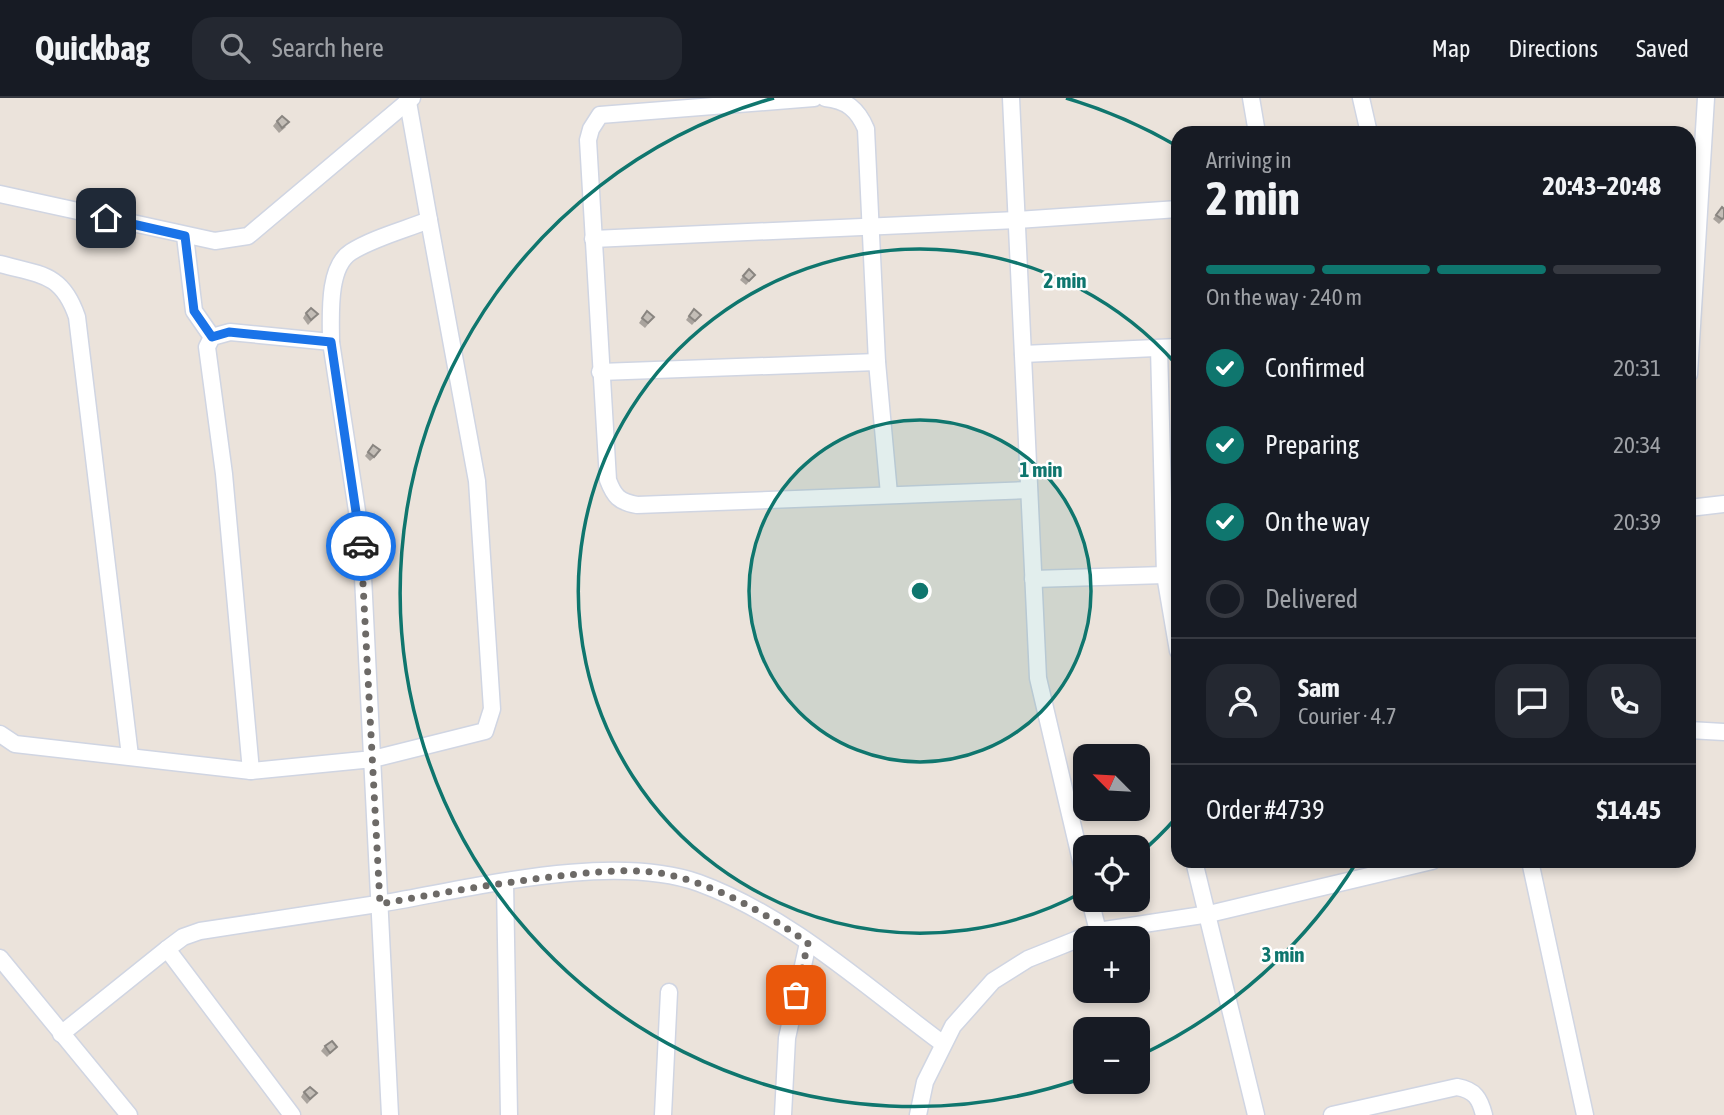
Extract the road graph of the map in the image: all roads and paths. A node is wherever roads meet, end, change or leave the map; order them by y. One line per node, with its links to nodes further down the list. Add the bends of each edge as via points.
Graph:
1 (814, 98): 16 (street, via 600,115 588,140)
2 (825, 98): 14 (street, via 839,99 853,108 866,129)
3 (1011, 98): 13 (street)
4 (1251, 98): 8 (street)
5 (1361, 98): 9 (street)
6 (1706, 98): 17 (street)
7 (410, 100): 12 (street); 15 (street, via 248,236 215,241)
8 (1256, 126)
9 (1367, 126)
10 (0, 194): 15 (street)
11 (1171, 209): 13 (street)
12 (429, 220): 20 (street, via 349,253 335,284); 37 (street, via 477,481 492,718 477,735)
13 (1017, 220): 14 (street); 23 (street)
14 (873, 225): 16 (street); 24 (street)
15 (185, 236): 19 (street, via 194,311)
16 (593, 239): 25 (street)
17 (1696, 260)
18 (0, 264): 36 (street, via 52,278 68,292 77,317)
19 (212, 337): 20 (street, via 229,332); 38 (street, via 208,360 224,474)
20 (331, 342): 37 (street, via 361,537)
21 (1171, 347): 22 (street)
22 (1159, 348): 23 (street); 30 (street)
23 (1023, 354): 26 (street)
24 (877, 362): 25 (street); 27 (street)
25 (600, 372): 27 (street, via 608,480 619,500 637,505)
26 (1029, 490): 27 (street); 31 (street)
27 (889, 494)
28 (1724, 504): 29 (street)
29 (1696, 507)
30 (1164, 575): 31 (street); 32 (street)
31 (1033, 579): 39 (street, via 1038,678)
32 (1171, 613)
33 (1696, 730): 34 (street)
34 (1724, 732)
35 (0, 734): 36 (street, via 15,744)
36 (130, 756): 38 (street)
37 (373, 759): 38 (street); 44 (street)
38 (251, 771)
39 (1075, 835)
40 (1196, 868): 45 (street)
41 (1403, 868): 45 (street)
42 (1532, 868): 64 (street)
43 (505, 882): 44 (street); 48 (street, via 600,872 670,875 771,916); 57 (street)
44 (380, 904): 49 (street, via 200,931); 56 (street)
45 (1209, 914): 46 (street); 61 (street)
46 (1131, 926)
47 (1073, 941): 53 (street, via 1028,959 993,981)
48 (808, 943): 53 (street); 59 (street, via 787,1038)
49 (167, 949): 52 (street); 55 (street)
50 (0, 958): 52 (street)
51 (669, 992): 58 (street)
52 (61, 1034): 54 (street)
53 (942, 1043): 60 (street, via 925,1082)
54 (129, 1115)
55 (292, 1115)
56 (390, 1115)
57 (509, 1115)
58 (663, 1115)
59 (783, 1115)
60 (918, 1115)
61 (1256, 1115)
62 (1332, 1115): 63 (street, via 1457,1087 1481,1100)
63 (1484, 1115)
64 (1585, 1115)

